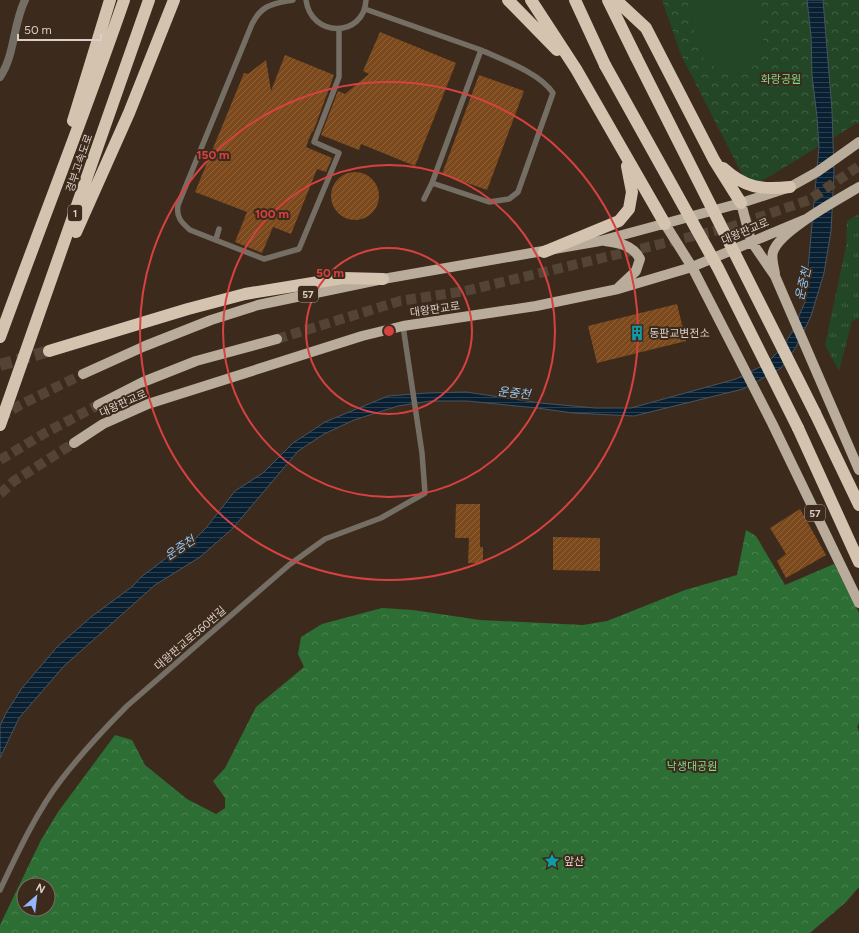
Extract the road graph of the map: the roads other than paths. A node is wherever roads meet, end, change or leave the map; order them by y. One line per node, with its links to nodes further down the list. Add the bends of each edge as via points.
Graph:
1 (25, 0): 18 (street, via 9,57)
2 (110, 0): 28 (highway)
3 (124, 0): 28 (highway, 경부고속도로)
4 (149, 0): 39 (highway, 경부고속도로 / 1)
5 (174, 0): 39 (highway, via 129,113)
6 (293, 0): 31 (lane, via 272,4 257,14 178,205 177,214 181,222 190,230)
7 (306, 0): 15 (lane, via 311,16 317,23)
8 (366, 0): 14 (lane)
9 (508, 0): 17 (highway)
10 (531, 0): 17 (highway)
11 (574, 0): 50 (highway, bridge, via 605,65 718,268 798,428)
12 (608, 0): 49 (highway, bridge)
13 (616, 0): 21 (highway, via 646,28)
14 (365, 9): 15 (lane, via 355,23); 16 (lane)
15 (339, 29): 31 (lane, via 339,77 314,142 339,153 299,249 264,259)
16 (481, 50): 22 (lane); 22 (lane, via 537,77 548,85 553,93 518,192 509,199 489,202)
17 (576, 69): 19 (highway)
18 (0, 77)
19 (617, 139): 27 (highway); 34 (highway, via 630,176 632,192 629,209 619,221)
20 (859, 142): 23 (main road, via 817,172)
21 (714, 160): 23 (highway, via 731,175 753,187); 26 (highway)
22 (432, 183): 25 (lane)
23 (790, 187): 26 (main road)
24 (859, 187): 30 (main road, 대왕판교로)
25 (424, 199)
26 (741, 203): 27 (main road, 57); 33 (main road)
27 (665, 224): 32 (main road, 57); 35 (main road)
28 (40, 226): 41 (highway, 경부고속도로)
29 (219, 229): 31 (lane)
30 (789, 230): 33 (main road, 대왕판교로); 36 (main road, via 772,253)
31 (216, 239)
32 (600, 241): 34 (main road, 57); 38 (main road, via 623,244 638,253 640,259 636,271)
33 (752, 241): 35 (main road, 대왕판교로); 36 (main road)
34 (544, 252): 37 (main road, 57)
35 (692, 267): 38 (main road, 대왕판교로); 51 (main road, 57, via 772,423)
36 (775, 276): 48 (main road)
37 (383, 279): 43 (highway, via 343,278 245,294); 44 (main road, 57, via 258,305 145,346)
38 (618, 289): 40 (main road, 대왕판교로, via 536,306)
39 (40, 312): 46 (highway, 경부고속도로 / 1)
40 (403, 326): 47 (main road, 대왕판교로, via 362,336 148,404 103,424); 52 (lane, 대왕판교로560번길, via 422,453 425,493 381,518 325,539 289,565 127,706 60,780 23,841)
41 (0, 337)
42 (277, 340): 45 (main road, 대왕판교로, via 196,361 143,382)
43 (49, 351)
44 (83, 374)
45 (98, 405)
46 (0, 425)
47 (74, 443)
48 (859, 470)
49 (859, 505)
50 (859, 562)
51 (859, 603)
52 (0, 890)

